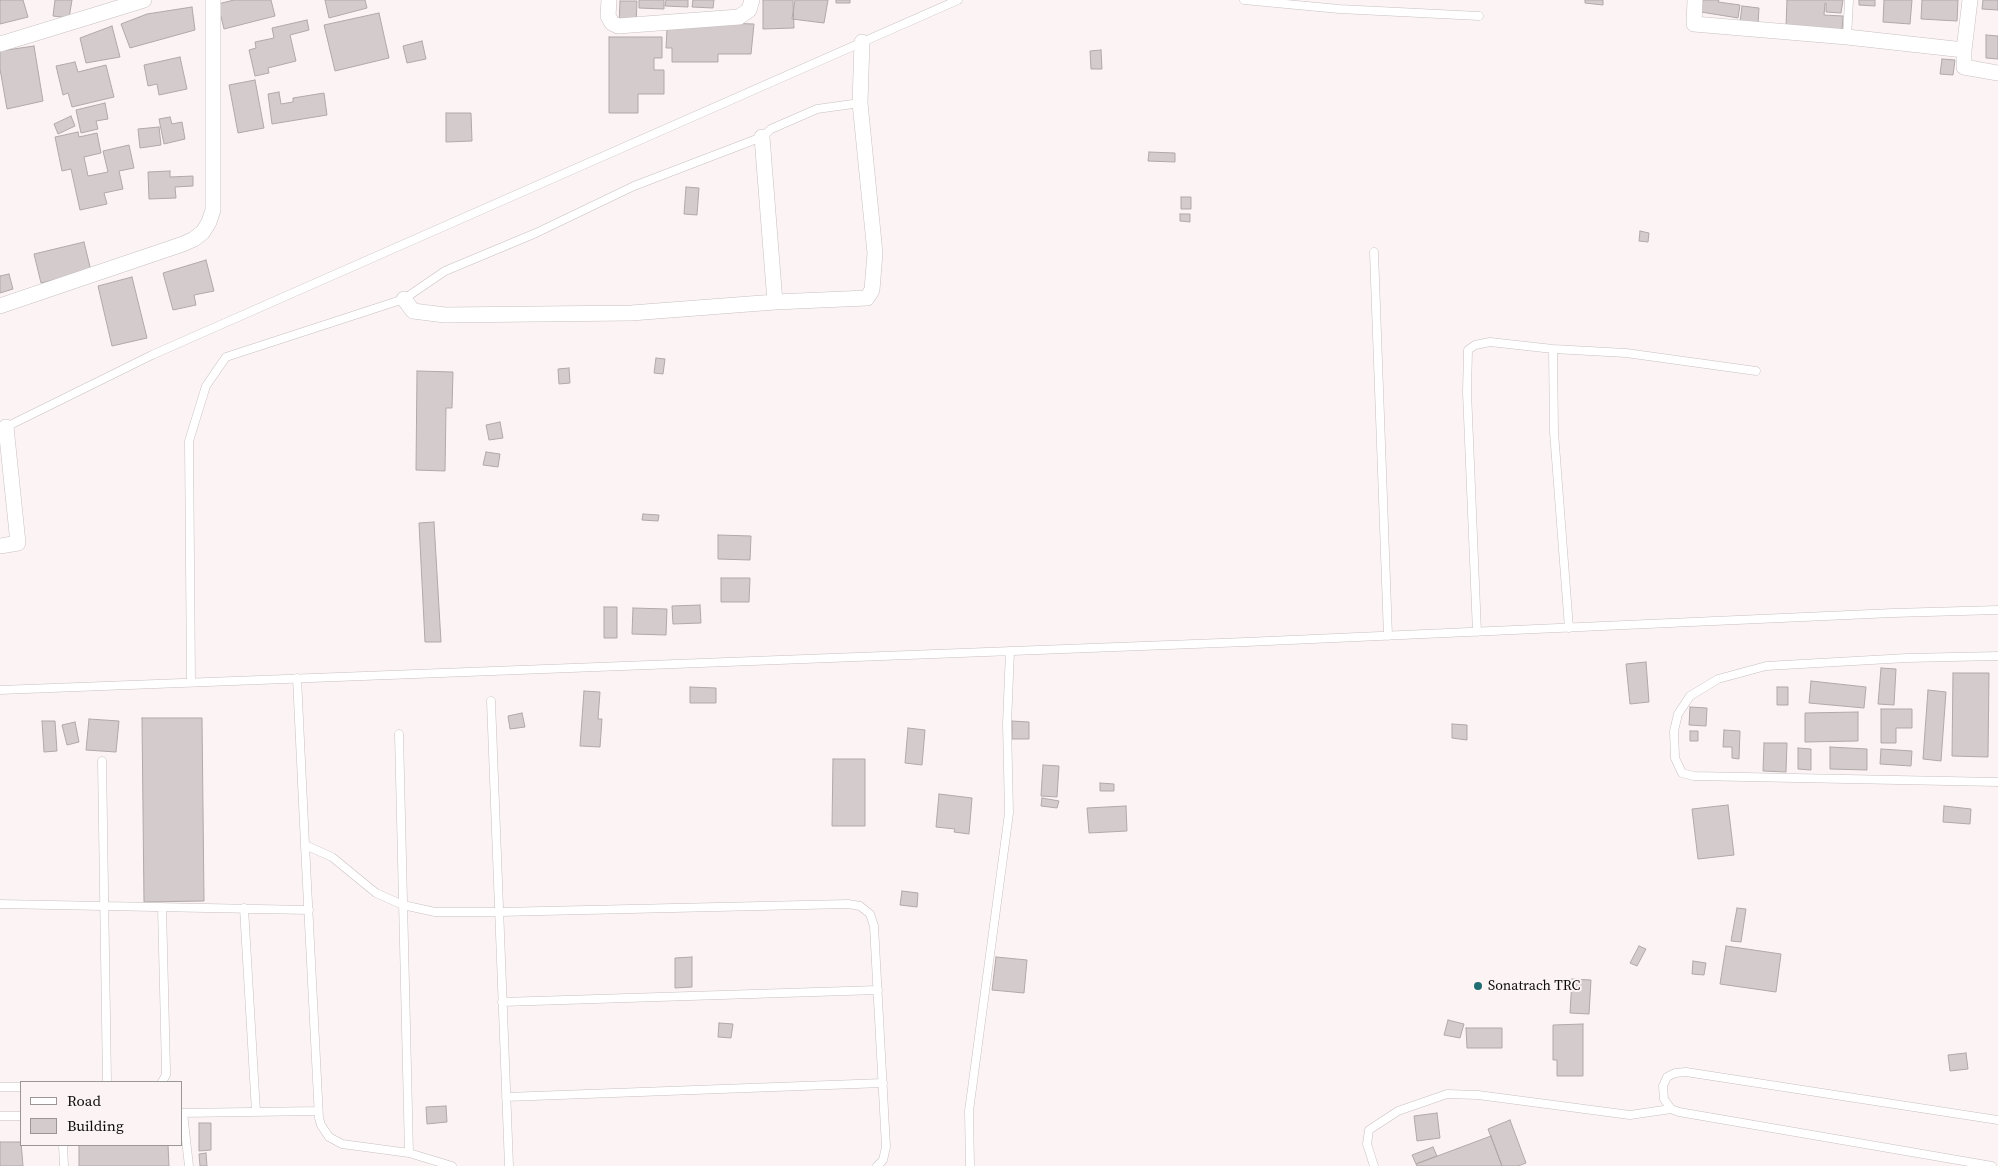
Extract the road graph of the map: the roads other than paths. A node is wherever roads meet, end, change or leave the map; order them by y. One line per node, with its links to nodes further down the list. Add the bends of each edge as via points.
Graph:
1 (144, 0): 13 (street)
2 (213, 0): 21 (street, via 213,210 203,232 183,244)
3 (609, 0): 4 (street, via 608,16 618,26 739,17 749,10)
4 (752, 0)
5 (958, 0): 12 (lane)
6 (1244, 0): 10 (lane, via 1338,9)
7 (1695, 0): 11 (street, via 1694,24)
8 (1849, 0): 11 (lane)
9 (1970, 0): 14 (street)
10 (1479, 16)
11 (1847, 36): 14 (street)
12 (862, 42): 16 (street); 24 (lane, via 152,354)
13 (0, 44)
14 (1964, 50): 15 (street, via 1964,68)
15 (1998, 73)
16 (860, 102): 17 (lane, via 817,109 771,129); 20 (street, via 875,253 872,290 867,298)
17 (762, 137): 19 (lane, via 634,186 446,271); 20 (street)
18 (1374, 252): 29 (lane)
19 (404, 299): 20 (street, via 412,311 446,315 632,313); 33 (lane, via 226,357 206,386 189,441)
20 (775, 302)
21 (0, 306)
22 (1553, 349): 23 (lane, via 1626,353); 27 (lane, via 1554,432); 28 (lane, via 1490,342 1475,344 1468,350)
23 (1756, 371)
24 (3, 428): 25 (street, via 18,543)
25 (0, 546)
26 (1998, 610): 27 (lane)
27 (1569, 628): 28 (lane)
28 (1477, 632): 29 (lane)
29 (1388, 636): 30 (lane)
30 (1010, 651): 32 (lane); 69 (lane, via 1007,724 1009,813 969,1111)
31 (1998, 656): 38 (lane, via 1766,666 1718,679 1690,696 1678,714 1674,731 1675,758 1682,772 1694,776)
32 (297, 678): 33 (lane); 39 (lane)
33 (191, 682): 34 (lane)
34 (0, 690)
35 (491, 701): 46 (lane)
36 (399, 734): 41 (lane)
37 (102, 761): 42 (lane)
38 (1998, 782)
39 (305, 845): 41 (lane, via 332,857 376,894); 45 (lane)
40 (0, 904): 42 (lane)
41 (403, 905): 46 (lane, via 435,912); 63 (lane)
42 (104, 906): 43 (lane); 49 (lane)
43 (162, 907): 44 (lane); 50 (lane, via 166,1070)
44 (244, 908): 45 (lane); 57 (lane)
45 (309, 910): 56 (lane)
46 (499, 912): 47 (lane, via 855,904 866,910 873,920); 48 (lane)
47 (878, 990): 48 (lane); 51 (lane)
48 (502, 1002): 54 (lane)
49 (107, 1081)
50 (162, 1081)
51 (883, 1082): 54 (lane); 68 (lane, via 886,1154)
52 (0, 1087): 53 (lane)
53 (20, 1087)
54 (506, 1097): 67 (lane)
55 (1670, 1109): 61 (lane, via 1664,1099 1667,1077 1686,1072); 70 (lane, via 1630,1115 1478,1095 1447,1094 1398,1111 1369,1130 1367,1144); 71 (lane)
56 (318, 1111): 57 (lane); 63 (lane, via 324,1132 335,1142)
57 (256, 1112): 58 (lane)
58 (182, 1113): 65 (lane)
59 (0, 1116): 60 (lane)
60 (20, 1116)
61 (1998, 1120)
62 (63, 1146): 64 (lane)
63 (409, 1153): 66 (lane)
64 (64, 1166)
65 (189, 1166)
66 (452, 1166)
67 (509, 1166)
68 (877, 1166)
69 (970, 1166)
70 (1374, 1166)
71 (1992, 1166)

